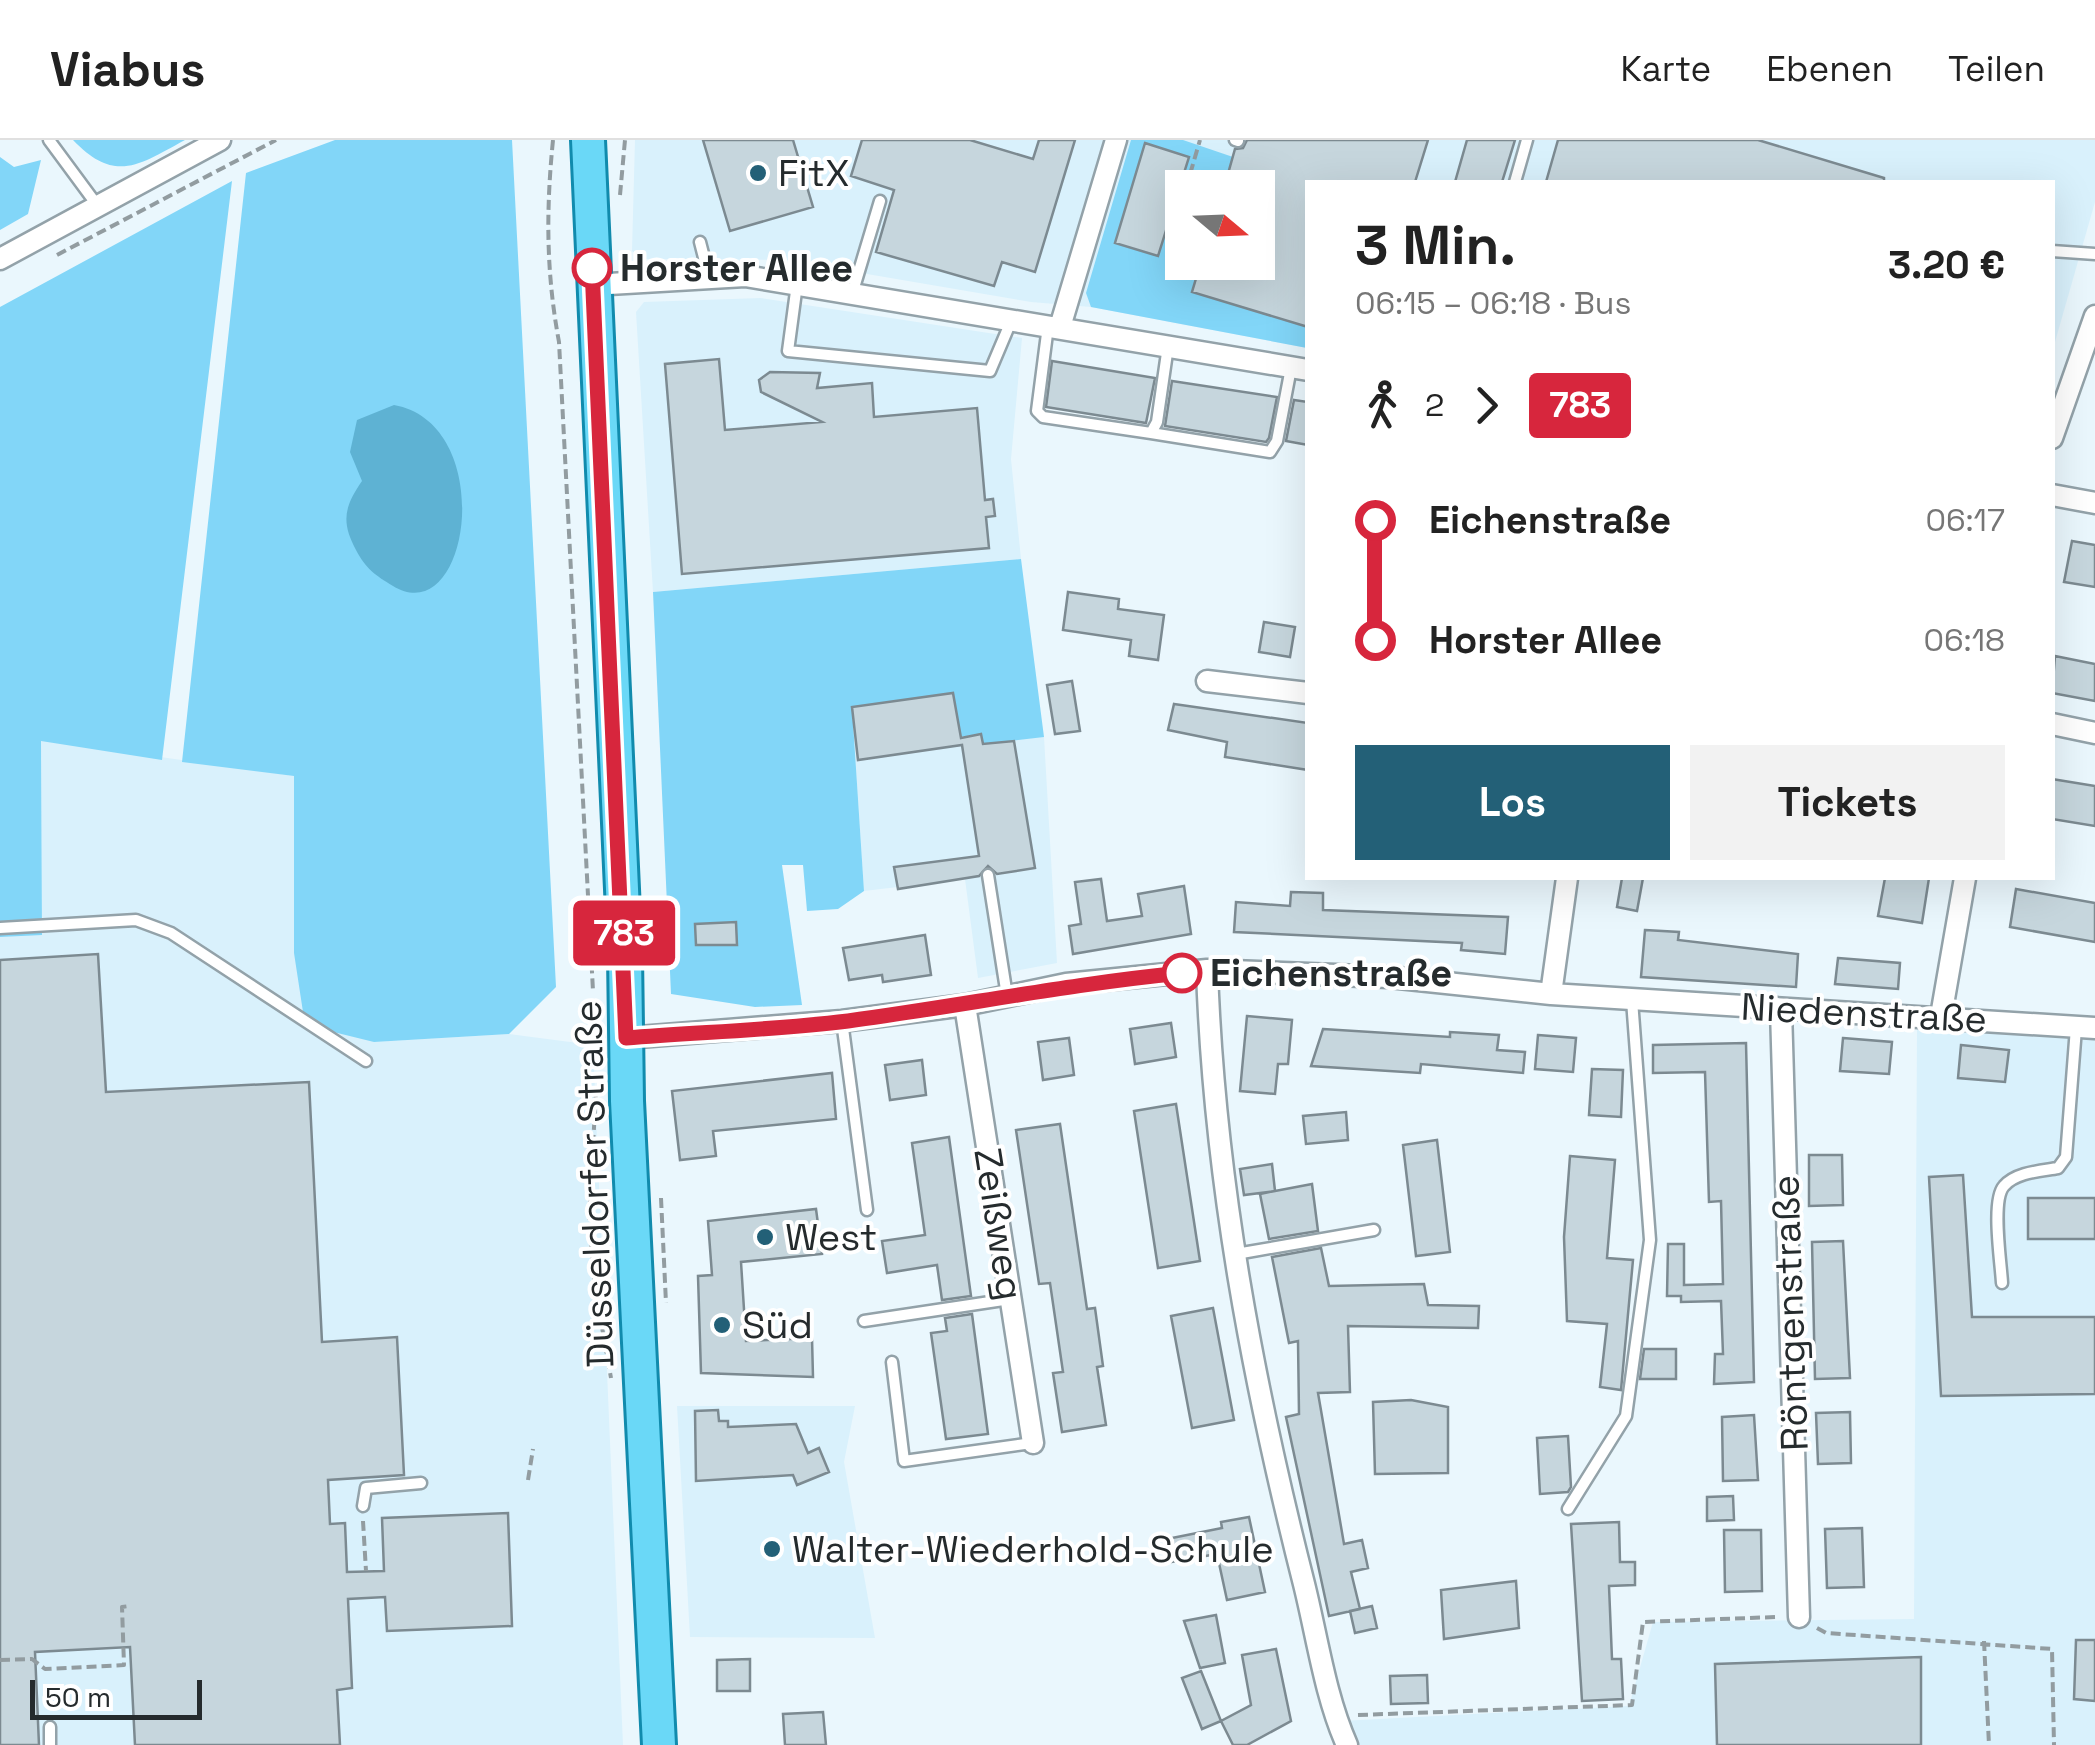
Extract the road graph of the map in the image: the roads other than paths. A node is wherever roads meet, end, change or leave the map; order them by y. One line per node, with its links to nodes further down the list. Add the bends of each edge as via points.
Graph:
1 (49, 140): 8 (lane)
2 (220, 140): 8 (street)
3 (588, 140): 15 (main road, Düsseldorfer Straße)
4 (1116, 140): 19 (street)
5 (1527, 140): 6 (lane)
6 (1516, 180)
7 (880, 201): 16 (lane)
8 (96, 205): 12 (street)
9 (700, 242): 13 (lane)
10 (2055, 251): 11 (lane)
11 (2095, 254)
12 (0, 259)
13 (709, 277): 14 (street); 15 (street)
14 (797, 283): 16 (street); 18 (lane, via 788,351 990,371)
15 (592, 285): 43 (main road, Düsseldorfer Straße)
16 (853, 291): 18 (street)
17 (2095, 316): 22 (street)
18 (1012, 318): 19 (street)
19 (1054, 326): 20 (street); 23 (lane, via 1037,411)
20 (1168, 346): 21 (street); 23 (lane)
21 (1299, 369): 23 (lane, via 1270,452)
22 (2055, 429)
23 (1150, 433)
24 (2055, 496): 25 (street)
25 (2095, 503)
26 (1207, 681): 27 (street)
27 (1305, 693)
28 (2055, 725): 29 (street)
29 (2095, 732)
30 (988, 875): 36 (lane)
31 (1567, 880): 35 (street)
32 (1965, 880): 40 (street)
33 (0, 928): 44 (lane, via 136,920 171,933)
34 (1207, 970): 35 (street, Niedenstraße, via 1389,977); 36 (street, Niedenstraße); 47 (street, via 1211,1077)
35 (1551, 994): 37 (street, Niedenstraße)
36 (1007, 996): 38 (street, Niedenstraße)
37 (1632, 999): 39 (street, Niedenstraße); 55 (lane, via 1650,1240 1626,1416)
38 (965, 1005): 41 (street, Niedenstraße); 49 (street, Zeißweg)
39 (1781, 1010): 40 (street, Niedenstraße); 56 (street, Röntgenstraße)
40 (1941, 1016): 42 (street, Niedenstraße)
41 (842, 1022): 43 (street, Niedenstraße); 45 (lane)
42 (2085, 1027): 48 (lane, via 2066,1157 2058,1168 2004,1186 1997,1198)
43 (626, 1038): 60 (main road, Düsseldorfer Straße)
44 (366, 1062)
45 (867, 1210)
46 (1374, 1230): 47 (lane)
47 (1236, 1254): 58 (street, via 1270,1452)
48 (2002, 1283)
49 (1011, 1299): 50 (lane); 52 (street, Zeißweg)
50 (864, 1321)
51 (892, 1362): 52 (lane, via 904,1461)
52 (1034, 1443)
53 (421, 1483): 54 (lane, via 366,1488)
54 (363, 1506)
55 (1568, 1509)
56 (1799, 1616)
57 (50, 1727): 59 (lane)
58 (1338, 1742)
59 (50, 1745)
60 (659, 1745)

